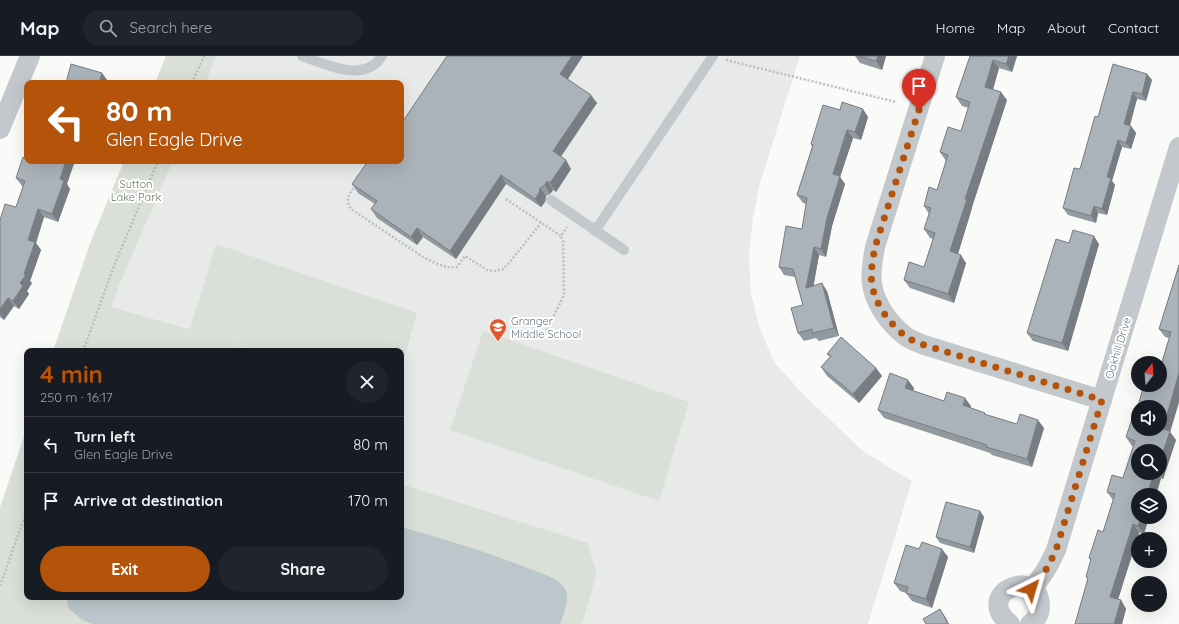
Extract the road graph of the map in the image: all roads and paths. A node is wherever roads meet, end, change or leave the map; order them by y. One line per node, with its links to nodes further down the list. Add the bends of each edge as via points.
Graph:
1 (30, 56): 9 (street)
2 (204, 56): 7 (path)
3 (302, 56): 4 (lane, via 342,69 354,70 365,70 379,62)
4 (382, 56)
5 (935, 56): 22 (street, via 875,247 872,284 876,300 894,325 906,336 924,345)
6 (717, 57): 8 (path); 17 (lane)
7 (193, 80)
8 (896, 102)
9 (0, 129)
10 (1179, 147): 22 (street, Oakhill Drive)
11 (157, 164): 21 (path, via 114,266)
12 (360, 179): 15 (path, via 348,197 351,209 423,257 452,268 457,267 465,256 487,270 503,269)
13 (506, 199): 15 (path)
14 (551, 200): 17 (lane)
15 (541, 223): 18 (path)
16 (568, 226): 18 (path)
17 (595, 231): 19 (lane)
18 (560, 236): 20 (path, via 563,241 564,295)
19 (624, 250)
20 (545, 334)
21 (84, 348)
22 (1102, 400): 25 (street, Oakhill Drive, via 1056,550 1045,572)
23 (24, 518): 24 (path)
24 (0, 586)
25 (1031, 589): 26 (street, via 1023,585 1005,591 999,609 1003,618); 27 (street, via 1037,594 1040,608 1037,618)
26 (1010, 624)
27 (1030, 624)

